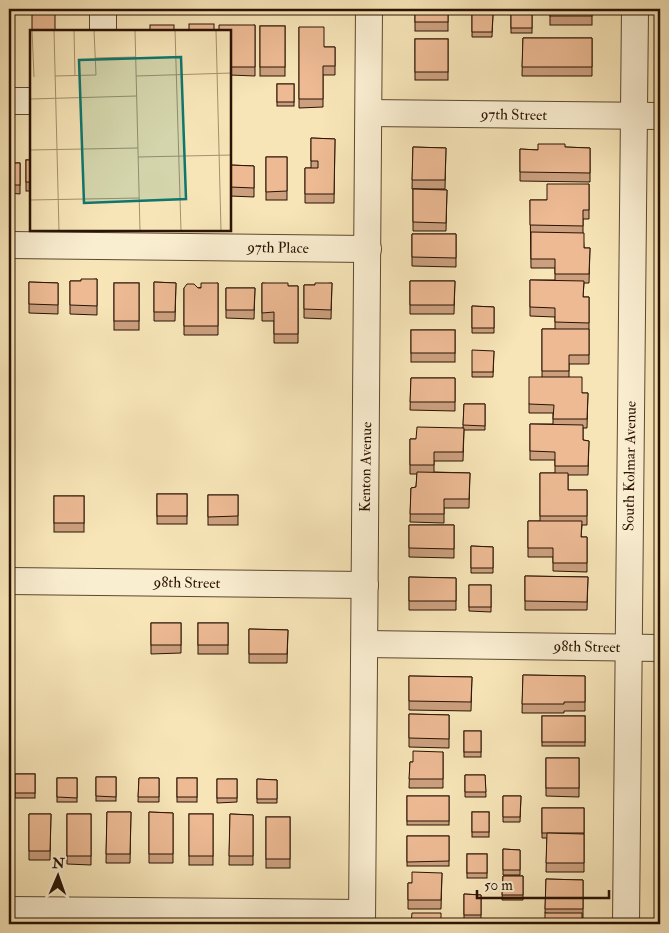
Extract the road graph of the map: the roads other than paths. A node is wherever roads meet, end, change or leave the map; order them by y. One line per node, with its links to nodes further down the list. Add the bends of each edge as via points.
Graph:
1 (103, 9): 4 (street)
2 (370, 9): 7 (street, Kenton Avenue)
3 (635, 9): 8 (street, South Kolmar Avenue)
4 (103, 30)
5 (9, 101): 6 (street)
6 (30, 102)
7 (368, 113): 8 (street, 97th Street); 11 (street, Kenton Avenue)
8 (634, 116): 9 (street, 97th Street); 15 (street, South Kolmar Avenue)
9 (660, 116)
10 (9, 245): 11 (street, 97th Place)
11 (368, 249): 13 (street, Kenton Avenue)
12 (9, 580): 13 (street, 98th Street)
13 (365, 585): 14 (street, Kenton Avenue)
14 (364, 644): 15 (street, 98th Street); 18 (street, Kenton Avenue)
15 (628, 647): 16 (street, 98th Street); 19 (street, South Kolmar Avenue)
16 (660, 648)
17 (9, 910): 18 (street)
18 (362, 919)
19 (626, 924)

